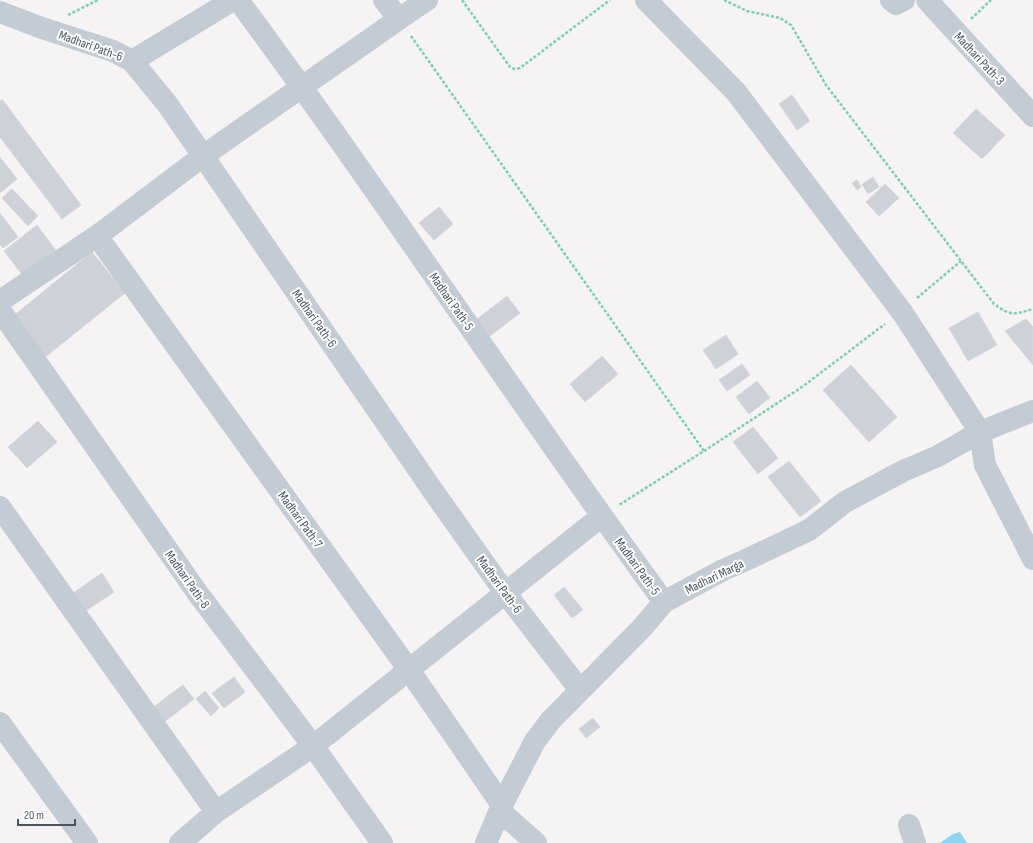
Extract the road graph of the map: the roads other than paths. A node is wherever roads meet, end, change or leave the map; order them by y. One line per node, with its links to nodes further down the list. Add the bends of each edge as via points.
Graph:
1 (233, 0): 9 (street)
2 (238, 0): 10 (street, Madhari Path-5)
3 (384, 0): 8 (street)
4 (427, 0): 8 (street)
5 (646, 0): 17 (street, via 736,92 902,312)
6 (927, 0): 11 (street, Madhari Path-3)
7 (0, 12): 9 (street, Madhari Path-6, via 113,51)
8 (399, 19): 10 (street)
9 (132, 61): 12 (street, Madhari Path-6, via 168,105)
10 (302, 86): 12 (street); 19 (street, Madhari Path-5)
11 (1033, 116)
12 (203, 156): 13 (street); 21 (street, Madhari Path-6)
13 (97, 236): 14 (street); 23 (street, Madhari Path-7)
14 (0, 301)
15 (0, 310): 26 (street, Madhari Path-8, via 199,595)
16 (1033, 411): 17 (street, Madhari Marga)
17 (980, 432): 20 (street, via 985,465); 22 (street, Madhari Marga, via 845,502 810,530 723,570)
18 (0, 507): 28 (street)
19 (602, 516): 21 (street); 22 (street, Madhari Path-5)
20 (1033, 559)
21 (506, 594): 23 (street); 24 (street, Madhari Path-6)
22 (664, 602): 24 (street, Madhari Marga, via 641,629)
23 (410, 670): 26 (street); 27 (street, Madhari Path-7)
24 (580, 690): 27 (street, Madhari Marga, via 535,740)
25 (0, 723): 29 (street)
26 (313, 746): 28 (street); 31 (street, Madhari Path-8)
27 (501, 808): 32 (street, Madhari Marga); 33 (street, Madhari Path-7)
28 (216, 812): 30 (street)
29 (87, 843)
30 (180, 843)
31 (382, 843)
32 (486, 843)
33 (536, 843)

